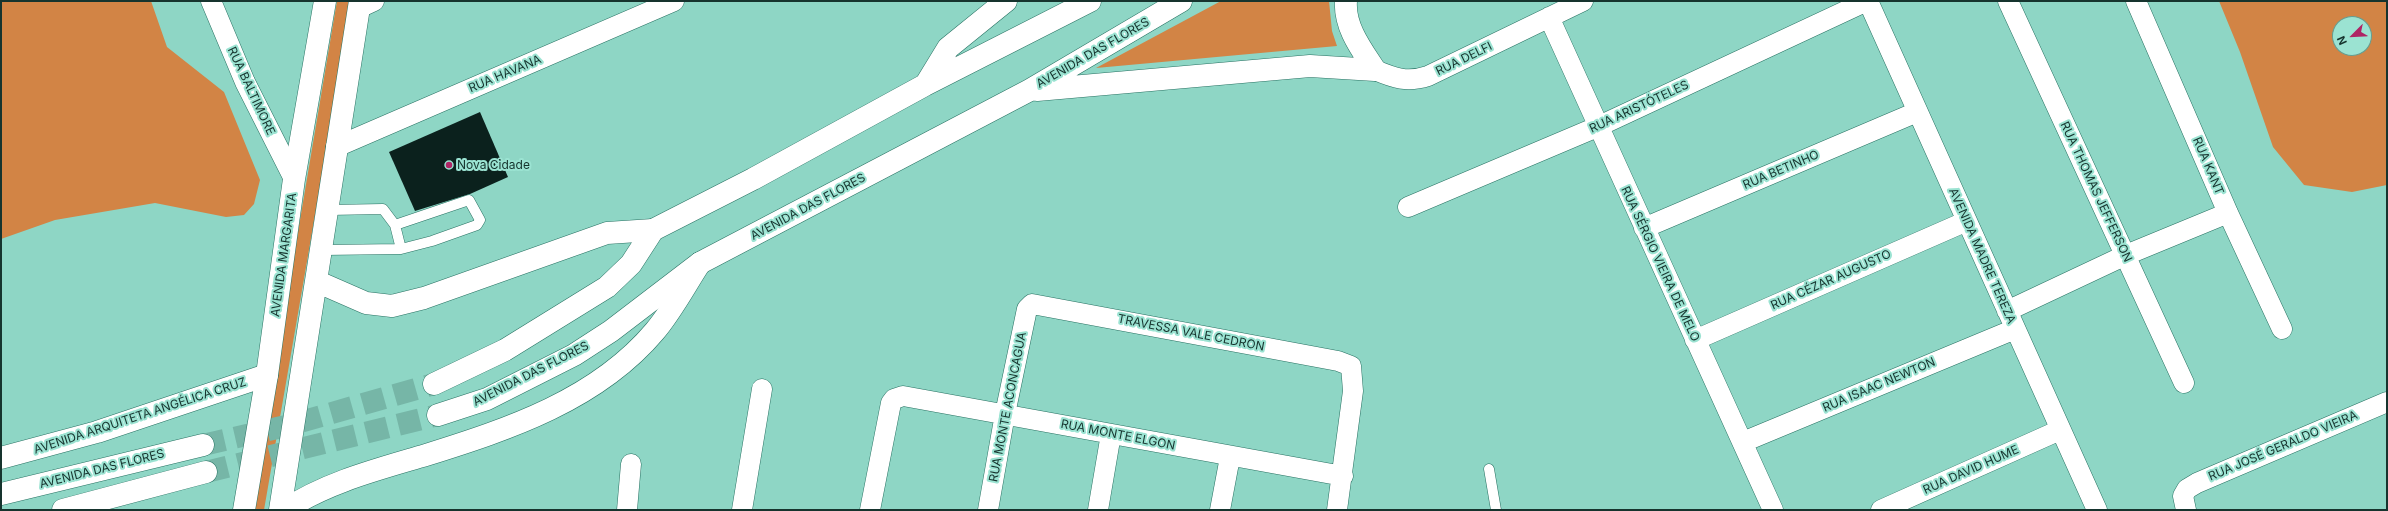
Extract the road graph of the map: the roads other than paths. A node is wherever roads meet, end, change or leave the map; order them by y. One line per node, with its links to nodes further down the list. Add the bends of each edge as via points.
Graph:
1 (211, 1): 20 (street, RUA BALTIMORE, via 245,82)
2 (325, 1): 20 (main road, AVENIDA MARGARITA)
3 (674, 1): 19 (street, RUA HAVANA)
4 (1006, 1): 15 (main road, via 948,48)
5 (1090, 1): 15 (main road)
6 (1181, 1): 16 (main road, AVENIDA DAS FLORES)
7 (1346, 1): 14 (main road, via 1345,10 1352,34)
8 (1583, 1): 13 (street, RUA DELFI)
9 (1868, 1): 17 (street, AVENIDA MADRE TEREZA); 18 (street, RUA ARISTÓTELES)
10 (2008, 1): 30 (street, RUA THOMAS JEFFERSON)
11 (2136, 1): 23 (street, RUA KANT)
12 (365, 3): 19 (main road)
13 (1549, 17): 14 (street, RUA DELFI, via 1418,79 1400,80); 18 (street, RUA SÉRGIO VIEIRA DE MELO)
14 (1375, 70): 16 (main road, via 1310,66)
15 (925, 84): 27 (main road, via 753,179)
16 (1030, 90): 31 (main road, AVENIDA DAS FLORES)
17 (1917, 112): 24 (street, AVENIDA MADRE TEREZA); 26 (street, RUA BETINHO)
18 (1597, 127): 21 (street, RUA ARISTÓTELES); 26 (street, RUA SÉRGIO VIEIRA DE MELO)
19 (336, 147): 22 (main road)
20 (294, 180): 38 (main road, AVENIDA MARGARITA)
21 (1408, 207)
22 (328, 210): 25 (lane, via 383,209); 29 (main road)
23 (2228, 213): 30 (street); 36 (street, RUA KANT)
24 (1967, 221): 34 (street, AVENIDA MADRE TEREZA); 37 (street, RUA CÉZAR AUGUSTO)
25 (395, 225): 28 (lane); 28 (lane, via 469,200 480,220 477,225)
26 (1644, 228): 37 (street, RUA SÉRGIO VIEIRA DE MELO)
27 (653, 230): 32 (main road, via 607,234 424,298 392,306 366,303); 40 (main road, via 631,264 607,287 505,350)
28 (401, 249): 29 (lane)
29 (322, 250): 32 (main road)
30 (2126, 255): 34 (street); 39 (street, RUA THOMAS JEFFERSON)
31 (700, 263): 44 (main road, AVENIDA DAS FLORES, via 612,331 574,355 487,398); 60 (main road, via 655,331 628,358 586,389 509,427 317,492)
32 (318, 282): 59 (main road)
33 (1030, 304): 43 (street, RUA MONTE ACONCAGUA); 54 (street, TRAVESSA VALE CEDRON, via 1338,361 1351,366 1353,391)
34 (2007, 310): 35 (street, AVENIDA MADRE TEREZA)
35 (2015, 329): 45 (street, AVENIDA MADRE TEREZA); 47 (street, RUA ISAAC NEWTON)
36 (2282, 329)
37 (1695, 340): 47 (street, RUA SÉRGIO VIEIRA DE MELO)
38 (267, 374): 49 (main road, AVENIDA ARQUITETA ANGÉLICA CRUZ, via 97,432); 58 (main road, AVENIDA MARGARITA)
39 (2184, 383)
40 (434, 384)
41 (762, 389): 62 (street)
42 (2387, 402): 56 (street, RUA JOSÉ GERALDO VIEIRA, via 2196,483 2187,489)
43 (1005, 414): 46 (street, RUA MONTE ELGON); 63 (street, RUA MONTE ELGON, via 903,396 894,399 889,408); 64 (street, RUA MONTE ACONCAGUA)
44 (438, 416)
45 (2060, 430): 70 (street, RUA DAVID HUME); 71 (street, AVENIDA MADRE TEREZA)
46 (1111, 434): 50 (street, RUA MONTE ELGON); 65 (street)
47 (1743, 442): 69 (street, RUA SÉRGIO VIEIRA DE MELO)
48 (203, 445): 55 (main road, AVENIDA DAS FLORES)
49 (5, 456)
50 (1230, 457): 54 (street, RUA MONTE ELGON); 66 (street)
51 (631, 464): 61 (street)
52 (1489, 469): 68 (lane)
53 (206, 472): 57 (main road)
54 (1342, 476): 67 (street)
55 (1, 494)
56 (2184, 503)
57 (63, 510)
58 (244, 510)
59 (280, 510)
60 (286, 510)
61 (627, 510)
62 (742, 510)
63 (870, 510)
64 (988, 510)
65 (1098, 510)
66 (1220, 510)
67 (1337, 510)
68 (1496, 510)
69 (1773, 510)
70 (1881, 510)
71 (2097, 510)

